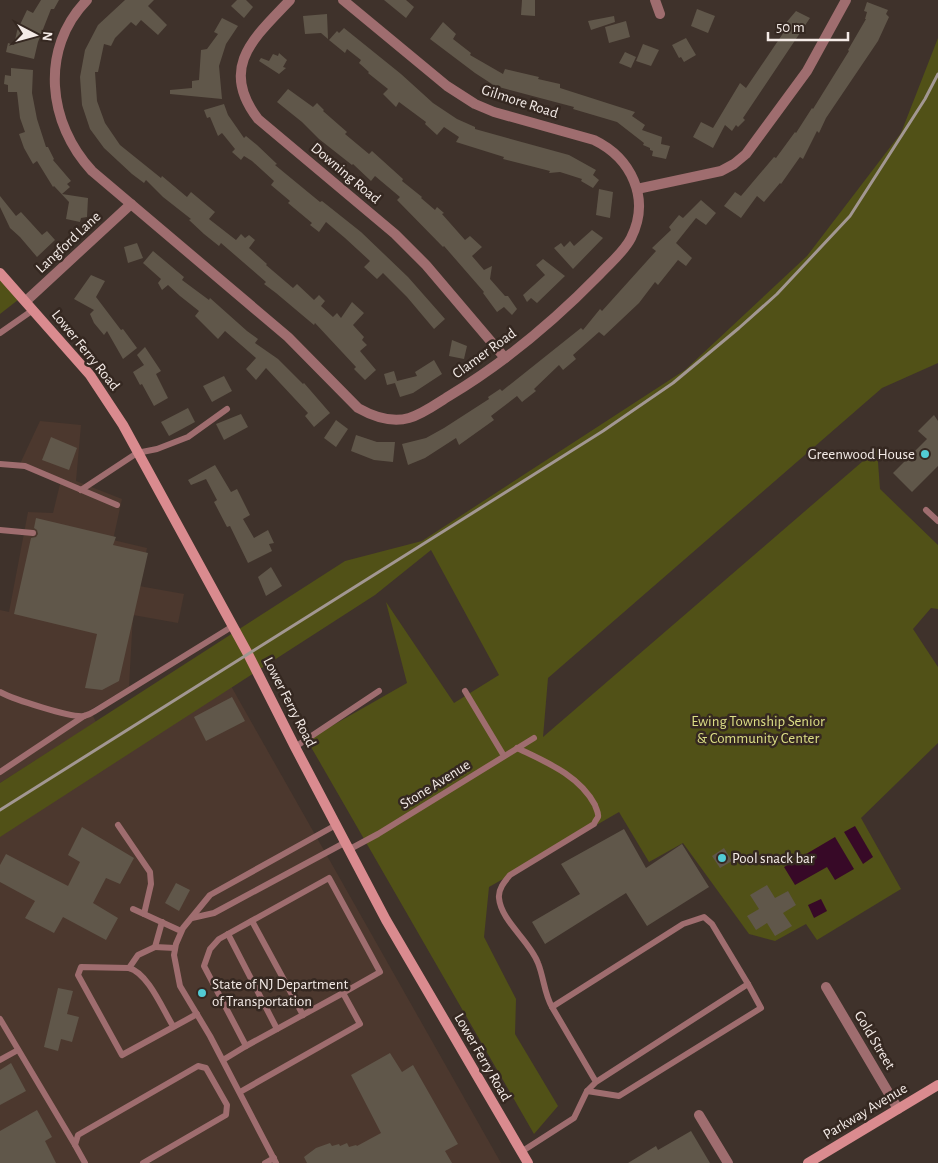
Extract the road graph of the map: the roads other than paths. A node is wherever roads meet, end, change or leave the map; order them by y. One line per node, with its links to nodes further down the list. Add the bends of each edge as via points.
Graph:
1 (87, 0): 8 (street, Clamer Road, via 62,39 57,58 55,95 59,114 72,146 83,162)
2 (290, 0): 13 (street, Downing Road, via 254,38 243,60 241,83 250,108 420,259)
3 (343, 0): 7 (street, Gilmore Road, via 447,86 476,104 606,146 626,164)
4 (655, 0): 6 (street)
5 (846, 0): 7 (street, via 807,71 746,154 721,171)
6 (660, 14)
7 (637, 189): 13 (street, Clamer Road, via 639,212 631,238 623,250 576,298)
8 (131, 204): 10 (street, Langford Lane); 13 (street, Clamer Road, via 288,338 349,399 369,414 395,420 420,414)
9 (0, 273): 10 (street, Lower Ferry Road)
10 (26, 302): 11 (street, Lower Ferry Road)
11 (33, 310): 12 (lane); 15 (street, Lower Ferry Road, via 90,375)
12 (0, 333)
13 (505, 358)
14 (228, 409): 15 (lane, via 188,437)
15 (138, 453): 17 (lane); 23 (street, Lower Ferry Road)
16 (0, 464): 17 (lane, via 25,466)
17 (82, 490): 18 (lane)
18 (116, 505)
19 (926, 510): 20 (lane)
20 (938, 522)
21 (0, 530): 22 (lane)
22 (32, 533)
23 (233, 626): 27 (lane); 29 (street, Lower Ferry Road)
24 (379, 691): 29 (lane)
25 (465, 691): 31 (lane)
26 (0, 692): 27 (lane)
27 (84, 716): 32 (lane)
28 (534, 738): 30 (lane, Stone Avenue)
29 (295, 747): 34 (street, Lower Ferry Road)
30 (517, 748): 31 (lane, Stone Avenue); 49 (lane, via 557,767 576,781 590,796 598,817 594,824 510,875 502,884 498,897 505,916 538,963 546,998)
31 (504, 756): 35 (lane, Stone Avenue, via 378,834)
32 (0, 772)
33 (118, 825): 37 (lane, via 150,872 151,884)
34 (336, 825): 35 (street, Lower Ferry Road); 38 (lane, via 210,895)
35 (348, 845): 38 (lane, Stone Avenue, via 214,913); 66 (street, Lower Ferry Road, via 386,920)
36 (132, 908): 37 (lane)
37 (144, 914): 40 (lane)
38 (192, 918): 41 (lane)
39 (252, 921): 42 (lane); 48 (lane, via 329,878 380,972); 51 (lane)
40 (162, 922): 41 (lane); 43 (lane)
41 (181, 931): 44 (lane)
42 (228, 934): 54 (lane); 55 (lane, via 210,949 204,966)
43 (155, 947): 44 (lane); 45 (lane, via 138,955)
44 (175, 948): 50 (lane, via 180,986)
45 (129, 968): 53 (lane, via 143,977); 53 (lane, via 81,967 78,974 122,1056)
46 (748, 984): 49 (lane, via 712,924 704,917 683,924); 59 (lane); 61 (lane, via 761,1008 620,1096)
47 (826, 987): 63 (street, Gold Street)
48 (343, 993): 51 (lane); 62 (lane, via 360,1024)
49 (552, 1007): 59 (lane)
50 (197, 1014): 53 (lane); 58 (lane)
51 (303, 1015): 54 (lane)
52 (0, 1019): 56 (lane)
53 (173, 1026)
54 (277, 1028): 55 (lane)
55 (246, 1046): 58 (lane)
56 (18, 1050): 57 (lane); 65 (lane)
57 (0, 1060)
58 (223, 1060): 62 (lane)
59 (596, 1082): 61 (lane)
60 (938, 1085): 63 (street, Parkway Avenue)
61 (587, 1091): 66 (lane, via 574,1118)
62 (240, 1092): 67 (lane)
63 (898, 1109): 73 (street, Parkway Avenue)
64 (699, 1115): 72 (street)
65 (75, 1145): 68 (lane); 69 (lane, via 78,1135 198,1066 206,1068 227,1106 226,1115)
66 (521, 1152): 71 (street, Lower Ferry Road)
67 (275, 1160): 70 (lane)
68 (85, 1163)
69 (143, 1163)
70 (265, 1163)
71 (528, 1163)
72 (728, 1163)
73 (808, 1163)

